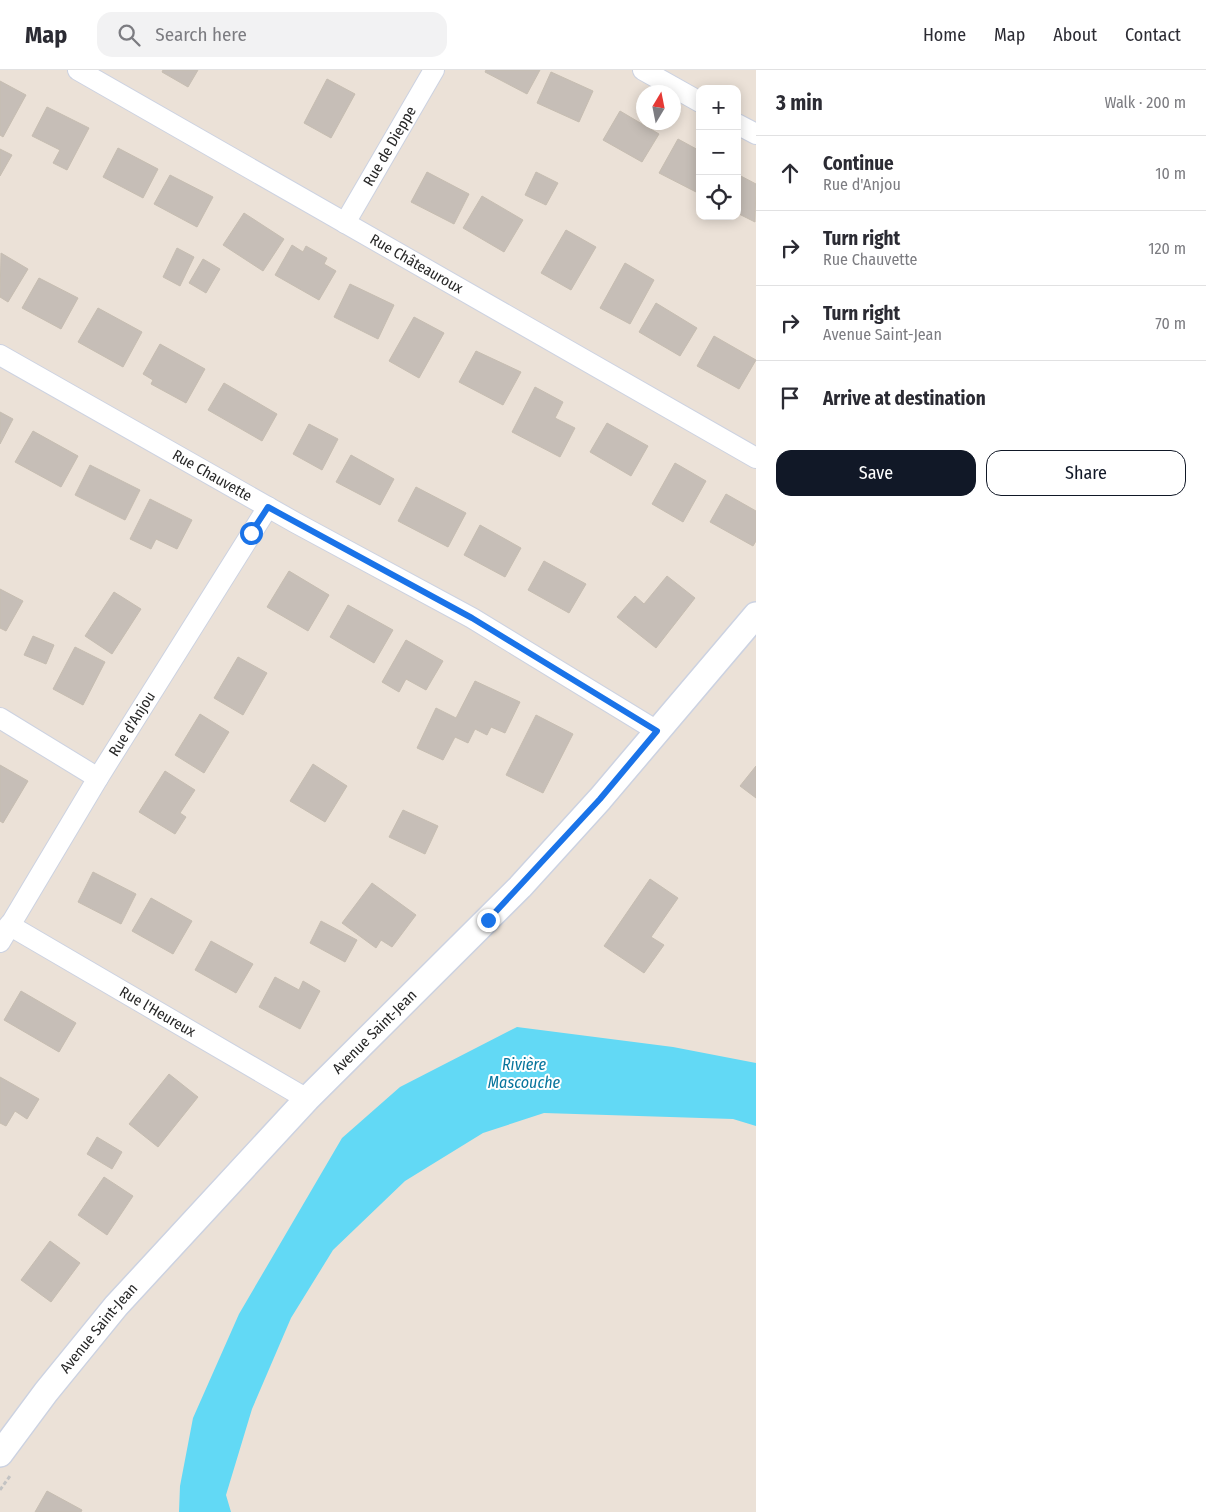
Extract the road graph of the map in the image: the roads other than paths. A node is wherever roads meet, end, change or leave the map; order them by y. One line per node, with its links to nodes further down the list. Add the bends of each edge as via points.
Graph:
1 (78, 70): 4 (street, Rue Châteauroux)
2 (434, 70): 8 (street, Rue de Dieppe)
3 (643, 70): 5 (street)
4 (106, 76): 8 (street, Rue Châteauroux)
5 (696, 100)
6 (741, 126): 7 (street)
7 (756, 134)
8 (345, 224): 10 (street, Rue Châteauroux)
9 (0, 355): 11 (street, Rue Chauvette)
10 (756, 458)
11 (268, 507): 14 (street, Rue Chauvette, via 472,618); 15 (street, Rue d'Anjou)
12 (756, 615): 14 (street, Avenue Saint-Jean)
13 (0, 718): 15 (street)
14 (657, 731): 17 (street, Avenue Saint-Jean, via 520,887)
15 (98, 778): 16 (street, Rue d'Anjou)
16 (5, 934): 17 (street, Rue l'Heureux)
17 (306, 1099): 18 (street, Avenue Saint-Jean, via 116,1306)
18 (0, 1454)

